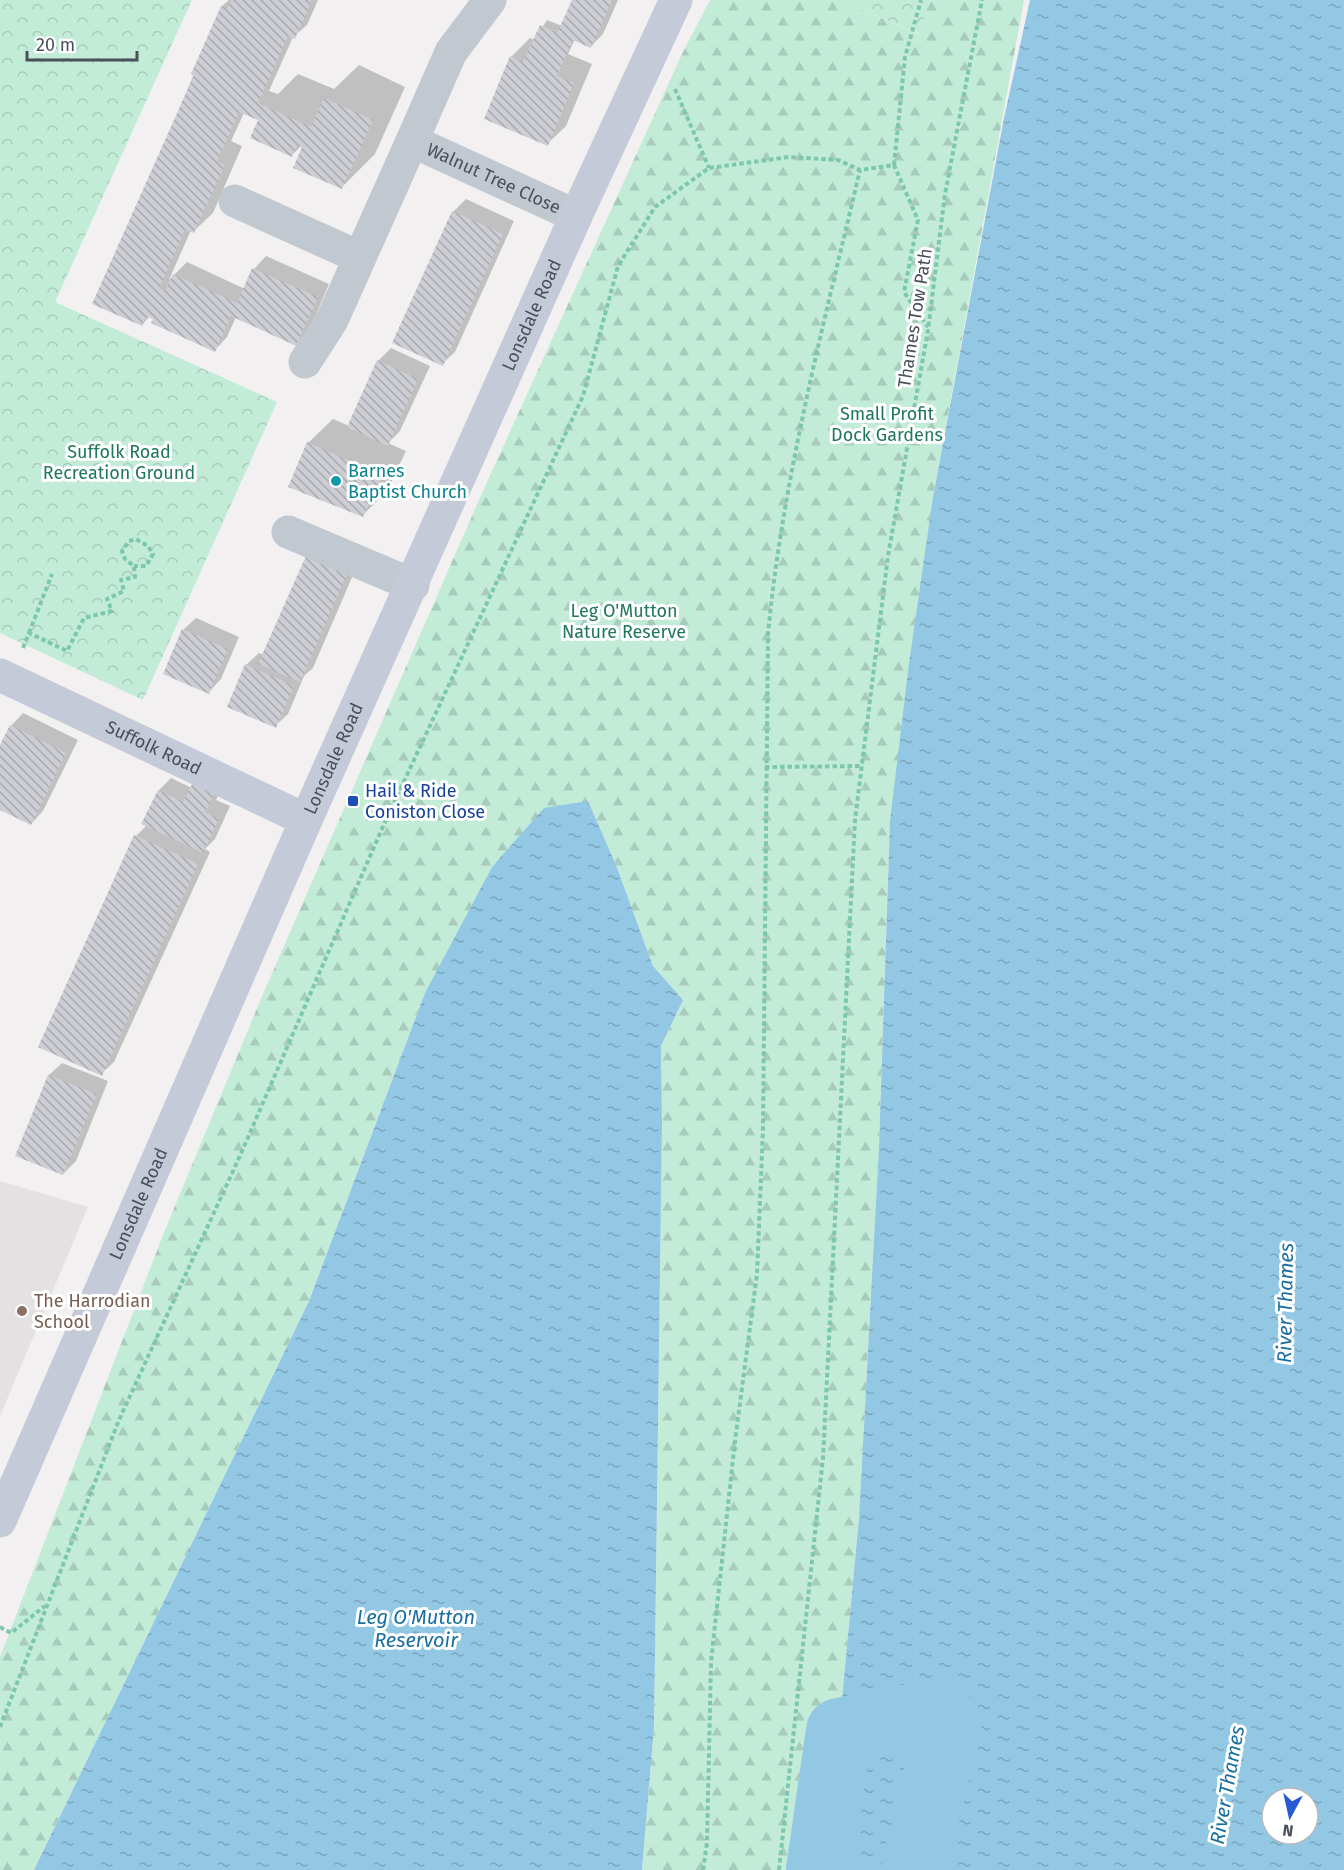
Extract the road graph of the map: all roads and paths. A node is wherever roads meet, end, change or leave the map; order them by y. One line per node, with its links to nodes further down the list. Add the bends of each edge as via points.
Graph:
1 (490, 0): 6 (street, Walnut Tree Close, via 451,52)
2 (676, 0): 5 (main road, Lonsdale Road)
3 (921, 0): 7 (path, via 905,57)
4 (982, 0): 13 (path, Thames Tow Path, via 945,194)
5 (646, 66): 8 (path, via 674,85); 11 (main road, Lonsdale Road)
6 (412, 141): 11 (street, Walnut Tree Close); 12 (street, Walnut Tree Close)
7 (894, 165): 9 (path); 13 (path, via 918,220 904,292)
8 (709, 168): 9 (path, via 789,157 837,160); 25 (path, via 655,207 618,266 582,396 381,831 239,1158 119,1420)
9 (860, 170): 22 (path, via 776,557 768,634)
10 (235, 201): 12 (street)
11 (576, 216): 18 (main road, Lonsdale Road)
12 (359, 257): 14 (street, Walnut Tree Close, via 332,320)
13 (928, 327): 21 (path, Thames Tow Path, via 888,556)
14 (305, 362)
15 (288, 532): 18 (street)
16 (134, 566): 16 (path, via 122,551 129,540 136,539 153,554 146,566); 19 (path, via 135,577 121,580 124,591 107,598 112,611 84,618 67,651)
17 (52, 574): 19 (path)
18 (413, 585): 23 (main road, Lonsdale Road)
19 (29, 633): 20 (path)
20 (5, 677): 23 (main road, Suffolk Road)
21 (862, 766): 22 (path); 29 (path, Thames Tow Path, via 855,820 824,1458)
22 (765, 767): 28 (path, via 763,1129 757,1274 711,1662)
23 (306, 820): 24 (main road, Lonsdale Road)
24 (0, 1521)
25 (46, 1606): 26 (path, via 11,1633); 27 (path)
26 (0, 1627)
27 (0, 1727)
28 (703, 1870)
29 (779, 1870)

